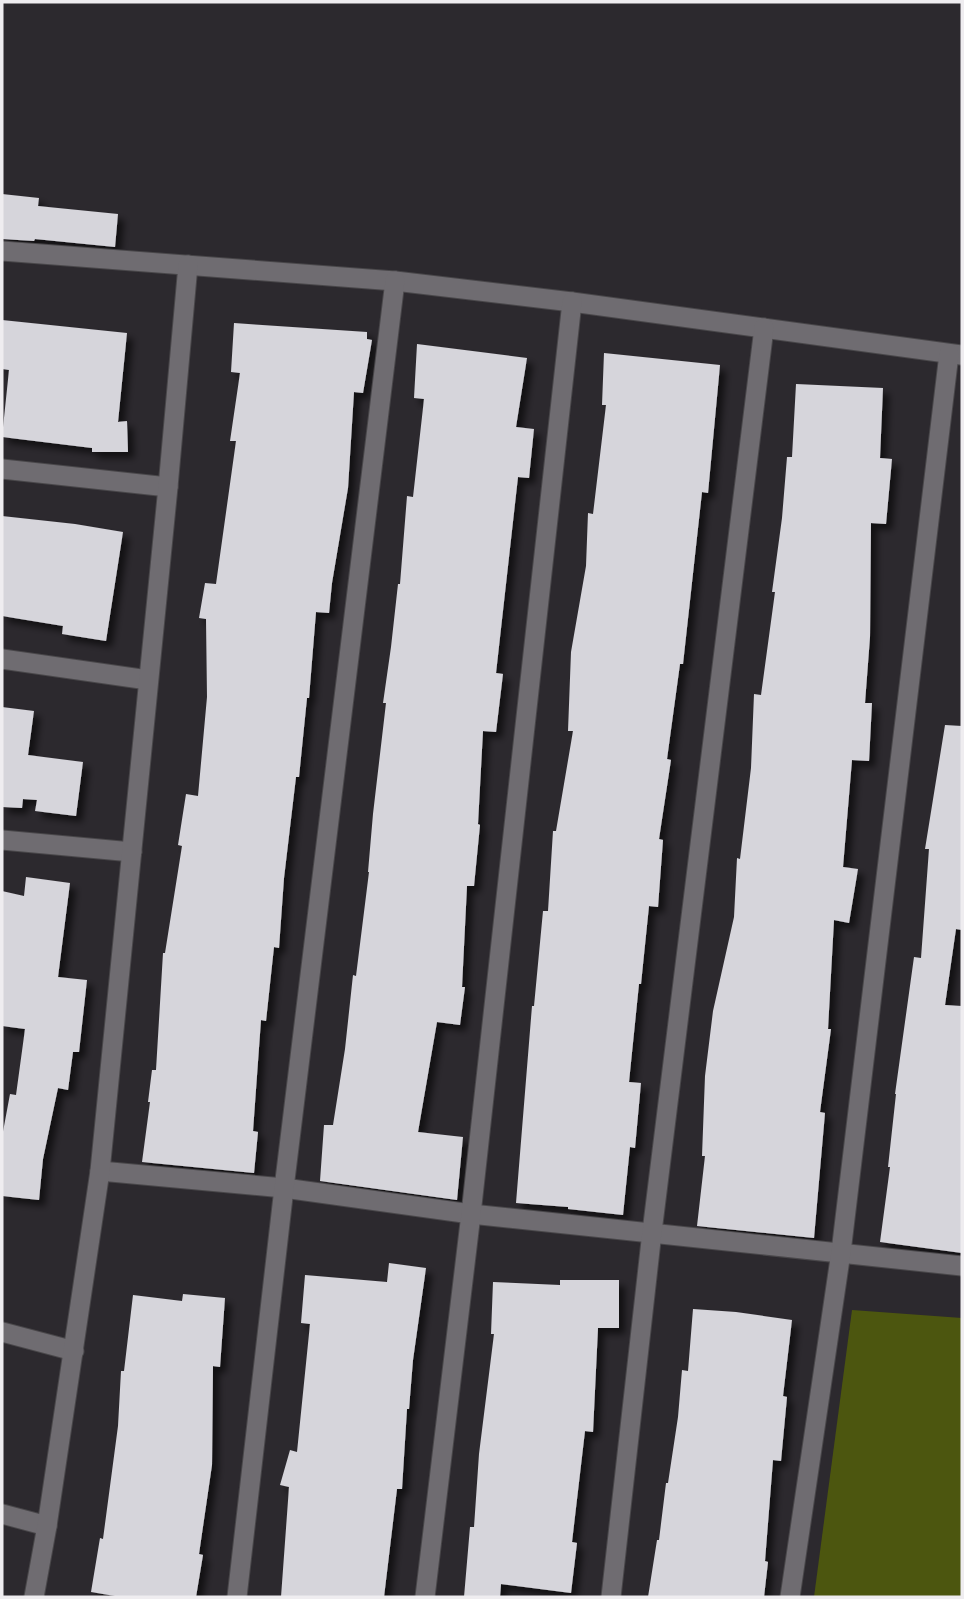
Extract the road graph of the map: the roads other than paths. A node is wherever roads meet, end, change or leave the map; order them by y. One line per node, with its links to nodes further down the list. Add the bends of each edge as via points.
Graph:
1 (2, 251): 2 (street)
2 (188, 265): 3 (street); 8 (street)
3 (395, 281): 4 (street); 14 (street)
4 (572, 303): 5 (street); 15 (street)
5 (764, 328): 6 (street); 16 (street)
6 (956, 355): 17 (street)
7 (2, 469): 8 (street)
8 (168, 488): 10 (street)
9 (2, 659): 10 (street)
10 (148, 680): 12 (street)
11 (2, 840): 12 (street)
12 (132, 852): 13 (street)
13 (100, 1171): 14 (street); 20 (street)
14 (284, 1188): 15 (street); 24 (street)
15 (471, 1214): 16 (street); 25 (street)
16 (652, 1232): 17 (street); 26 (street)
17 (841, 1252): 18 (street); 27 (street)
18 (962, 1266)
19 (2, 1332): 20 (street)
20 (74, 1351): 22 (street)
21 (2, 1514): 22 (street)
22 (47, 1526): 23 (street)
23 (34, 1597)
24 (237, 1597)
25 (425, 1597)
26 (611, 1597)
27 (790, 1597)

